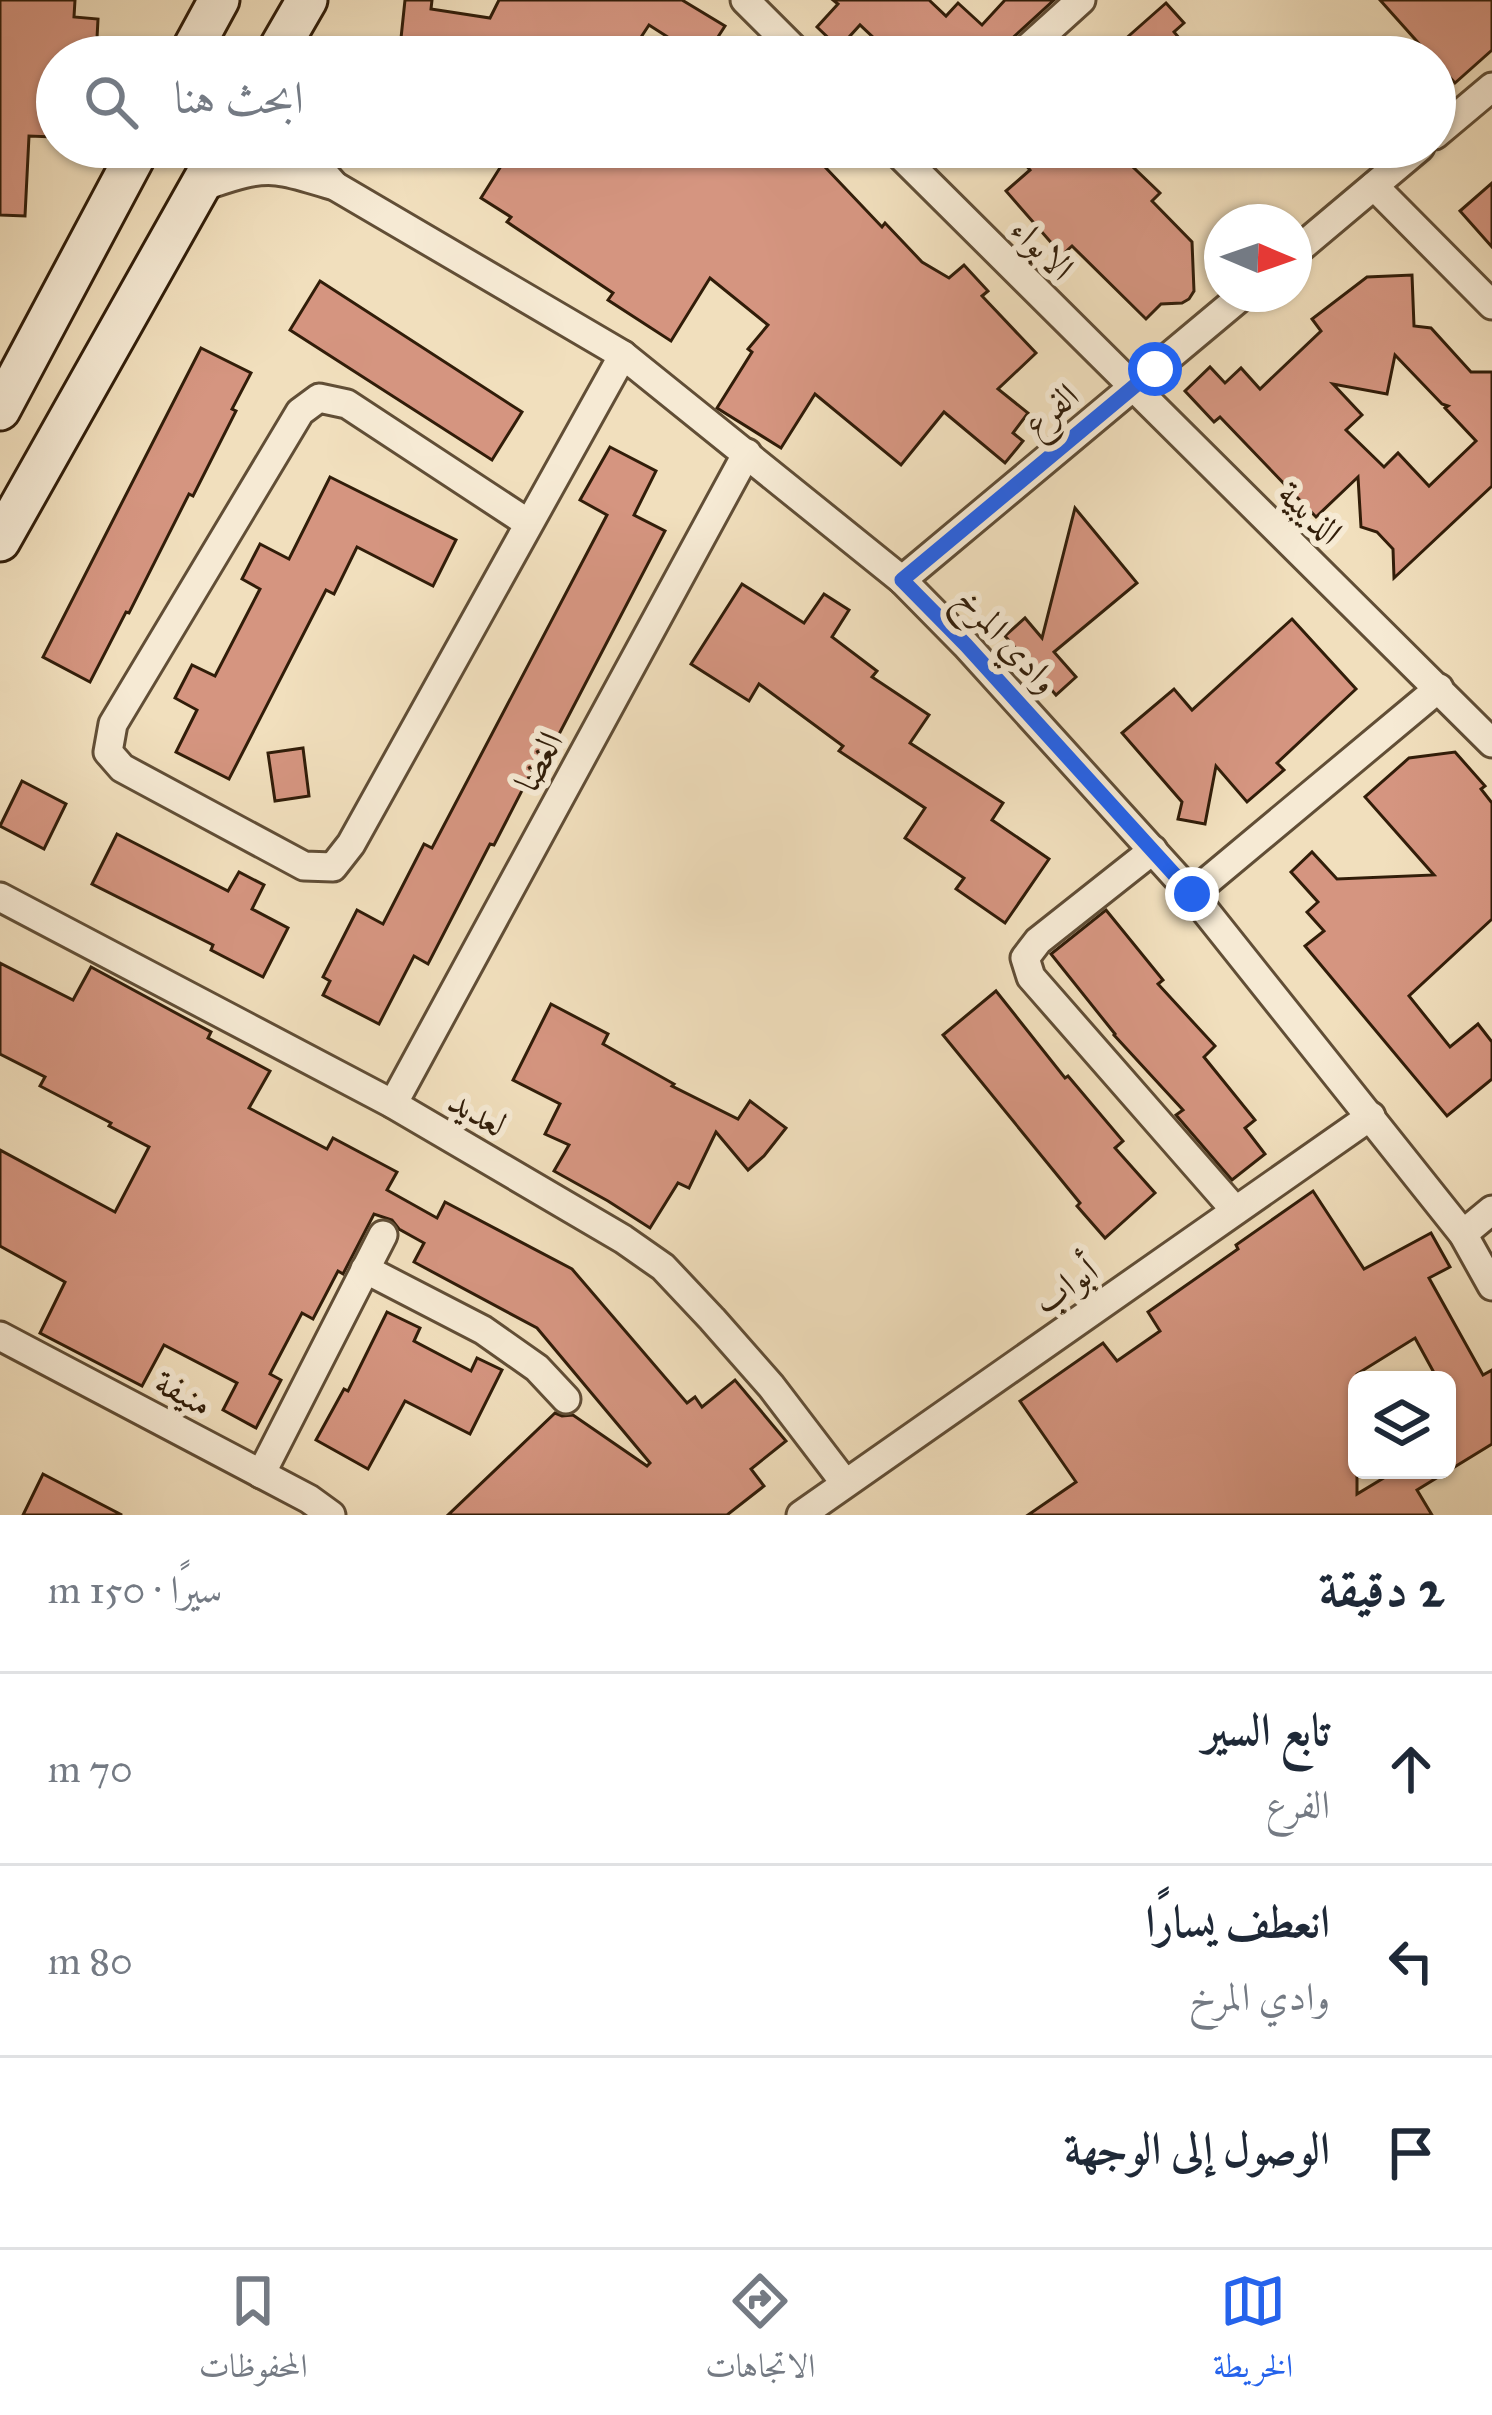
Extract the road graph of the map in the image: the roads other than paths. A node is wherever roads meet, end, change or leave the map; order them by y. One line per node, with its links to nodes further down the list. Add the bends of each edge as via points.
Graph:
1 (219, 0): 5 (main road)
2 (307, 0): 6 (main road)
3 (745, 0): 7 (street)
4 (1081, 0): 8 (street)
5 (199, 36)
6 (287, 36)
7 (781, 36)
8 (1041, 36)
9 (1492, 87): 10 (street)
10 (1456, 117)
11 (129, 168): 24 (main road)
12 (210, 168): 18 (main road)
13 (319, 168): 16 (street, وادي المرخ)
14 (920, 168): 23 (street, الابواء)
15 (1395, 168): 17 (street)
16 (335, 186): 18 (street, وادي المرخ, via 268,170); 22 (street, وادي المرخ)
17 (1374, 186): 19 (street); 20 (street)
18 (198, 188): 27 (main road)
19 (1312, 238)
20 (1492, 305)
21 (1223, 312): 23 (street, الفرع)
22 (623, 355): 25 (street, وادي المرخ); 26 (street)
23 (1132, 388): 28 (street, الفرع); 29 (street, الذيبية)
24 (0, 410)
25 (746, 453): 28 (street, وادي المرخ); 34 (street, الغضا)
26 (528, 523): 26 (street, via 333,867 304,866 108,752 112,724 300,412 319,398 347,404)
27 (0, 542)
28 (902, 580): 31 (street, وادي المرخ)
29 (1439, 688): 30 (street, الذيبية); 32 (street)
30 (1492, 743)
31 (1153, 850): 32 (street, وادي المرخ); 36 (street, via 1025,958 1031,977)
32 (1192, 894): 35 (street, وادي المرخ)
33 (0, 897): 34 (street, لعديد)
34 (393, 1104): 45 (street, لعديد, via 663,1267 771,1386)
35 (1371, 1116): 36 (street, أبواب); 38 (street, وادي المرخ)
36 (1235, 1210): 45 (street, أبواب)
37 (1492, 1210): 38 (street)
38 (1462, 1234): 41 (street, وادي المرخ)
39 (383, 1235): 40 (street)
40 (365, 1269): 43 (street, via 483,1330); 44 (street)
41 (1492, 1286)
42 (0, 1336): 44 (street, منيفة)
43 (566, 1399)
44 (261, 1474): 46 (street, منيفة)
45 (844, 1483): 47 (street, أبواب)
46 (331, 1515)
47 (801, 1515)

